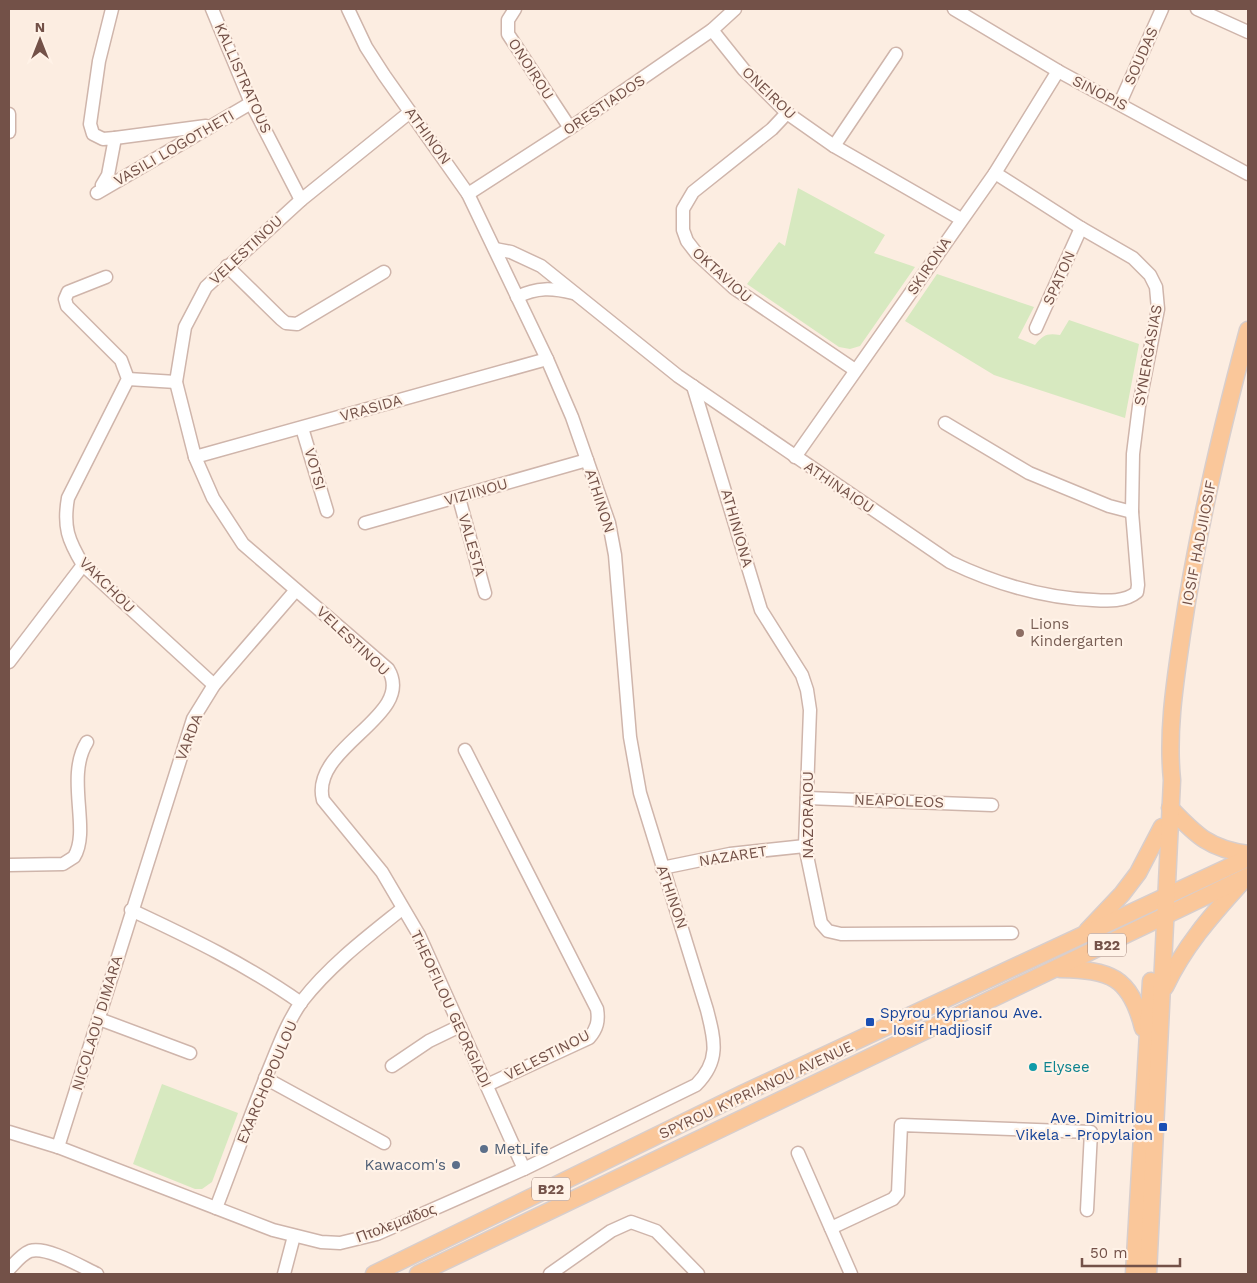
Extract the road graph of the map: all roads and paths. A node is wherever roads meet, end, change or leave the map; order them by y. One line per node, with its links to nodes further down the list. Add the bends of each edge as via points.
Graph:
1 (112, 9): 21 (street, via 99,61 91,116 93,134 103,139)
2 (212, 9): 13 (street, KALLISTRATOUS)
3 (348, 9): 15 (street, ATHINON, via 366,47)
4 (515, 9): 19 (street, ONOIROU, via 508,20 508,34)
5 (735, 9): 9 (street, ORESTIADOS)
6 (954, 9): 12 (street, SINOPIS)
7 (1162, 9): 14 (street, SOUDAS)
8 (1197, 9): 10 (street)
9 (712, 30): 16 (street, ONEIROU, via 733,58); 19 (street, ORESTIADOS)
10 (1248, 32)
11 (896, 54): 22 (street)
12 (1058, 71): 14 (street, SINOPIS); 23 (street, SKIRONA)
13 (251, 103): 18 (street, VASILI LOGOTHETI); 26 (street, KALLISTRATOUS)
14 (1120, 103): 24 (street, SINOPIS)
15 (410, 112): 25 (street, ATHINON); 26 (street, VELESTINOU)
16 (787, 113): 22 (street, ONEIROU); 38 (street, OKTAVIOU, via 772,129 693,192 683,209 683,230 698,254 734,288)
17 (9, 114): 20 (street)
18 (213, 125): 21 (street); 21 (street, VASILI LOGOTHETI, via 100,191 108,175)
19 (570, 128): 25 (street, ORESTIADOS)
20 (9, 132)
21 (115, 138)
22 (834, 146): 27 (street, ONEIROU)
23 (995, 173): 27 (street, SKIRONA); 28 (street, SYNERGASIAS)
24 (1248, 174)
25 (468, 194): 29 (street, ATHINON)
26 (301, 200): 30 (street, VELESTINOU)
27 (961, 219): 38 (street, SKIRONA)
28 (1081, 228): 35 (street, SPATON); 49 (street, SYNERGASIAS, via 1140,263 1150,275 1158,295 1157,318 1135,428)
29 (494, 249): 33 (street, ATHINAIOU, via 511,252 541,266); 34 (street, ATHINON)
30 (227, 266): 31 (street, via 281,319 292,324 298,324); 40 (street, VELESTINOU, via 206,287 191,313 181,345)
31 (384, 272)
32 (106, 278): 39 (street, via 68,292 65,303 121,360)
33 (574, 293): 34 (street, ATHINAIOU, via 549,288); 41 (street, ATHINAIOU)
34 (517, 297): 37 (street, ATHINON)
35 (1036, 328)
36 (1248, 330): 61 (main road, IOSIF HADJIIOSIF, via 1200,524 1175,678)
37 (547, 359): 43 (street, VRASIDA); 46 (street, ATHINON)
38 (856, 370): 45 (street, SKIRONA)
39 (128, 378): 40 (street); 51 (street, VAKCHOU, via 68,498 66,524 70,544)
40 (176, 382): 44 (street, VELESTINOU)
41 (693, 386): 45 (street, ATHINAIOU); 56 (street, ATHINIONA, via 761,610)
42 (945, 423): 49 (street, via 1029,473 1109,506)
43 (302, 428): 44 (street, VRASIDA); 48 (street, VOTSI)
44 (195, 457): 52 (street, VELESTINOU, via 213,498 243,544)
45 (795, 457): 53 (street, ATHINAIOU, via 932,550 983,577 1037,594 1076,600 1126,599)
46 (587, 460): 47 (street, VIZIINOU); 70 (street, ATHINON, via 612,539 622,617 630,737 640,793)
47 (459, 498): 50 (street, VIZIINOU); 54 (street, VALESTA)
48 (327, 511)
49 (1132, 512): 53 (street, SYNERGASIAS)
50 (365, 523)
51 (83, 565): 55 (street); 57 (street, VAKCHOU)
52 (296, 590): 57 (street, VARDA); 58 (street, VELESTINOU, via 388,669)
53 (1137, 592)
54 (486, 593)
55 (9, 662)
56 (794, 662): 62 (street, NAZORAIOU, via 810,703)
57 (214, 685): 74 (street, VARDA, via 193,719)
58 (394, 687): 73 (street, THEOFILOU GEORGIADI, via 389,702 327,767 320,790 328,809 382,872)
59 (87, 742): 69 (street, via 80,753 78,767 77,852 63,864)
60 (465, 750): 88 (street, VELESTINOU, via 598,1016 595,1032 589,1038)
61 (1170, 760): 64 (main road, IOSIF HADJIIOSIF); 65 (main road, IOSIF HADJIIOSIF, via 1164,780)
62 (806, 798): 63 (street, NEAPOLEOS); 66 (street, NAZORAIOU)
63 (992, 805)
64 (1170, 808): 67 (main road, via 1188,829 1211,845); 72 (main road, IOSIF HADJIIOSIF)
65 (1162, 827): 72 (main road, IOSIF HADJIIOSIF); 77 (main road, via 1134,878)
66 (805, 846): 70 (street, NAZARET, via 730,854); 76 (street, NAZORAIOU, via 818,917 828,931 841,934)
67 (1248, 854)
68 (1248, 858): 72 (main road, SPYROU KYPRIANOU AVENUE / B22)
69 (9, 865)
70 (662, 868): 84 (street, ATHINON)
71 (1247, 877): 75 (main road, SPYROU KYPRIANOU AVENUE / B22); 79 (main road, via 1205,922 1187,947)
72 (1162, 900): 75 (main road); 77 (main road, SPYROU KYPRIANOU AVENUE / B22)
73 (402, 909): 80 (street, EXARCHOPOULOU, via 345,955); 82 (street, THEOFILOU GEORGIADI, via 419,935)
74 (137, 913): 80 (street, via 162,923 279,987); 81 (street, NICOLAOU DIMARA)
75 (1161, 919): 78 (main road, SPYROU KYPRIANOU AVENUE / B22); 79 (main road); 83 (main road)
76 (1012, 933)
77 (1080, 938): 101 (main road, SPYROU KYPRIANOU AVENUE / B22, via 742,1094)
78 (1058, 969): 83 (main road, via 1094,970 1120,981 1133,997); 102 (main road, SPYROU KYPRIANOU AVENUE / B22)
79 (1161, 997): 107 (main road)
80 (301, 1003): 87 (street, EXARCHOPOULOU)
81 (99, 1019): 85 (street); 91 (street, NICOLAOU DIMARA)
82 (460, 1026): 86 (street, via 429,1041); 88 (street, THEOFILOU GEORGIADI)
83 (1146, 1040): 106 (main road)
84 (714, 1042): 93 (street, Πτολεμαΐδος, via 713,1059 696,1085)
85 (190, 1053)
86 (392, 1066)
87 (265, 1078): 90 (street); 94 (street, EXARCHOPOULOU)
88 (487, 1085): 93 (street, THEOFILOU GEORGIADI)
89 (9, 1132): 91 (street, Πτολεμαΐδος)
90 (384, 1143)
91 (58, 1147): 94 (street, Πτολεμαΐδος)
92 (798, 1152): 96 (street)
93 (524, 1169): 97 (street, Πτολεμαΐδος, via 371,1236 340,1242)
94 (216, 1208): 97 (street, Πτολεμαΐδος)
95 (1087, 1210): 96 (street, via 1091,1132 901,1125 898,1193 894,1199)
96 (832, 1228): 105 (street)
97 (294, 1236): 100 (street)
98 (9, 1269): 99 (street, via 31,1251 56,1256)
99 (97, 1274)
100 (284, 1274)
101 (374, 1274)
102 (418, 1274)
103 (550, 1274): 104 (street, via 611,1231 631,1222 656,1231)
104 (698, 1274)
105 (851, 1274)
106 (1134, 1274)
107 (1148, 1274)

